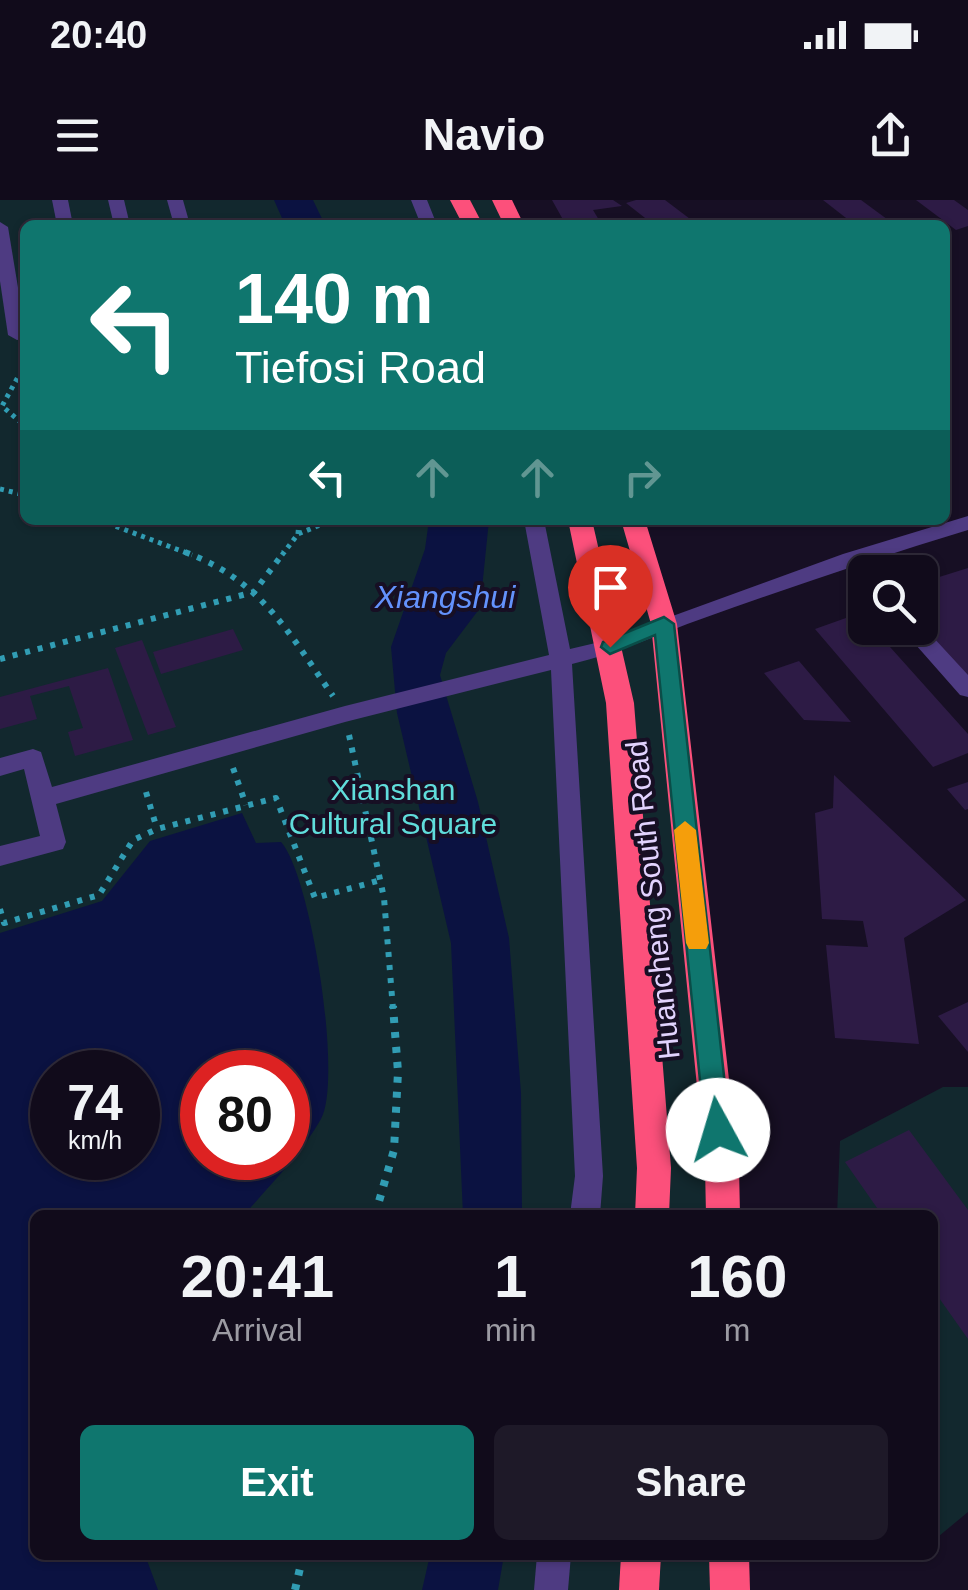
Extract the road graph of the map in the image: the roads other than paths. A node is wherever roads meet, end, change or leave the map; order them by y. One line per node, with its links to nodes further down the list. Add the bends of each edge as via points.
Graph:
1 (0, 227): 2 (street)
2 (14, 336)
3 (968, 523): 7 (street)
4 (535, 525): 12 (street)
5 (581, 525): 11 (highway, Huancheng South Road)
6 (634, 525): 9 (highway, Huancheng South Road)
7 (863, 555)
8 (848, 560): 9 (street)
9 (664, 624): 11 (street); 19 (highway, Huancheng South Road)
10 (928, 645): 13 (street)
11 (610, 647): 12 (street); 18 (highway, Huancheng South Road, via 620,704)
12 (561, 659): 15 (street); 17 (street)
13 (968, 689)
14 (0, 767): 15 (street, via 33,758)
15 (45, 798): 16 (street, via 54,842)
16 (0, 856)
17 (586, 1210)
18 (652, 1210)
19 (723, 1210)
20 (554, 1560): 23 (street)
21 (641, 1560): 24 (highway)
22 (729, 1560): 25 (highway)
23 (551, 1590)
24 (640, 1590)
25 (730, 1590)

